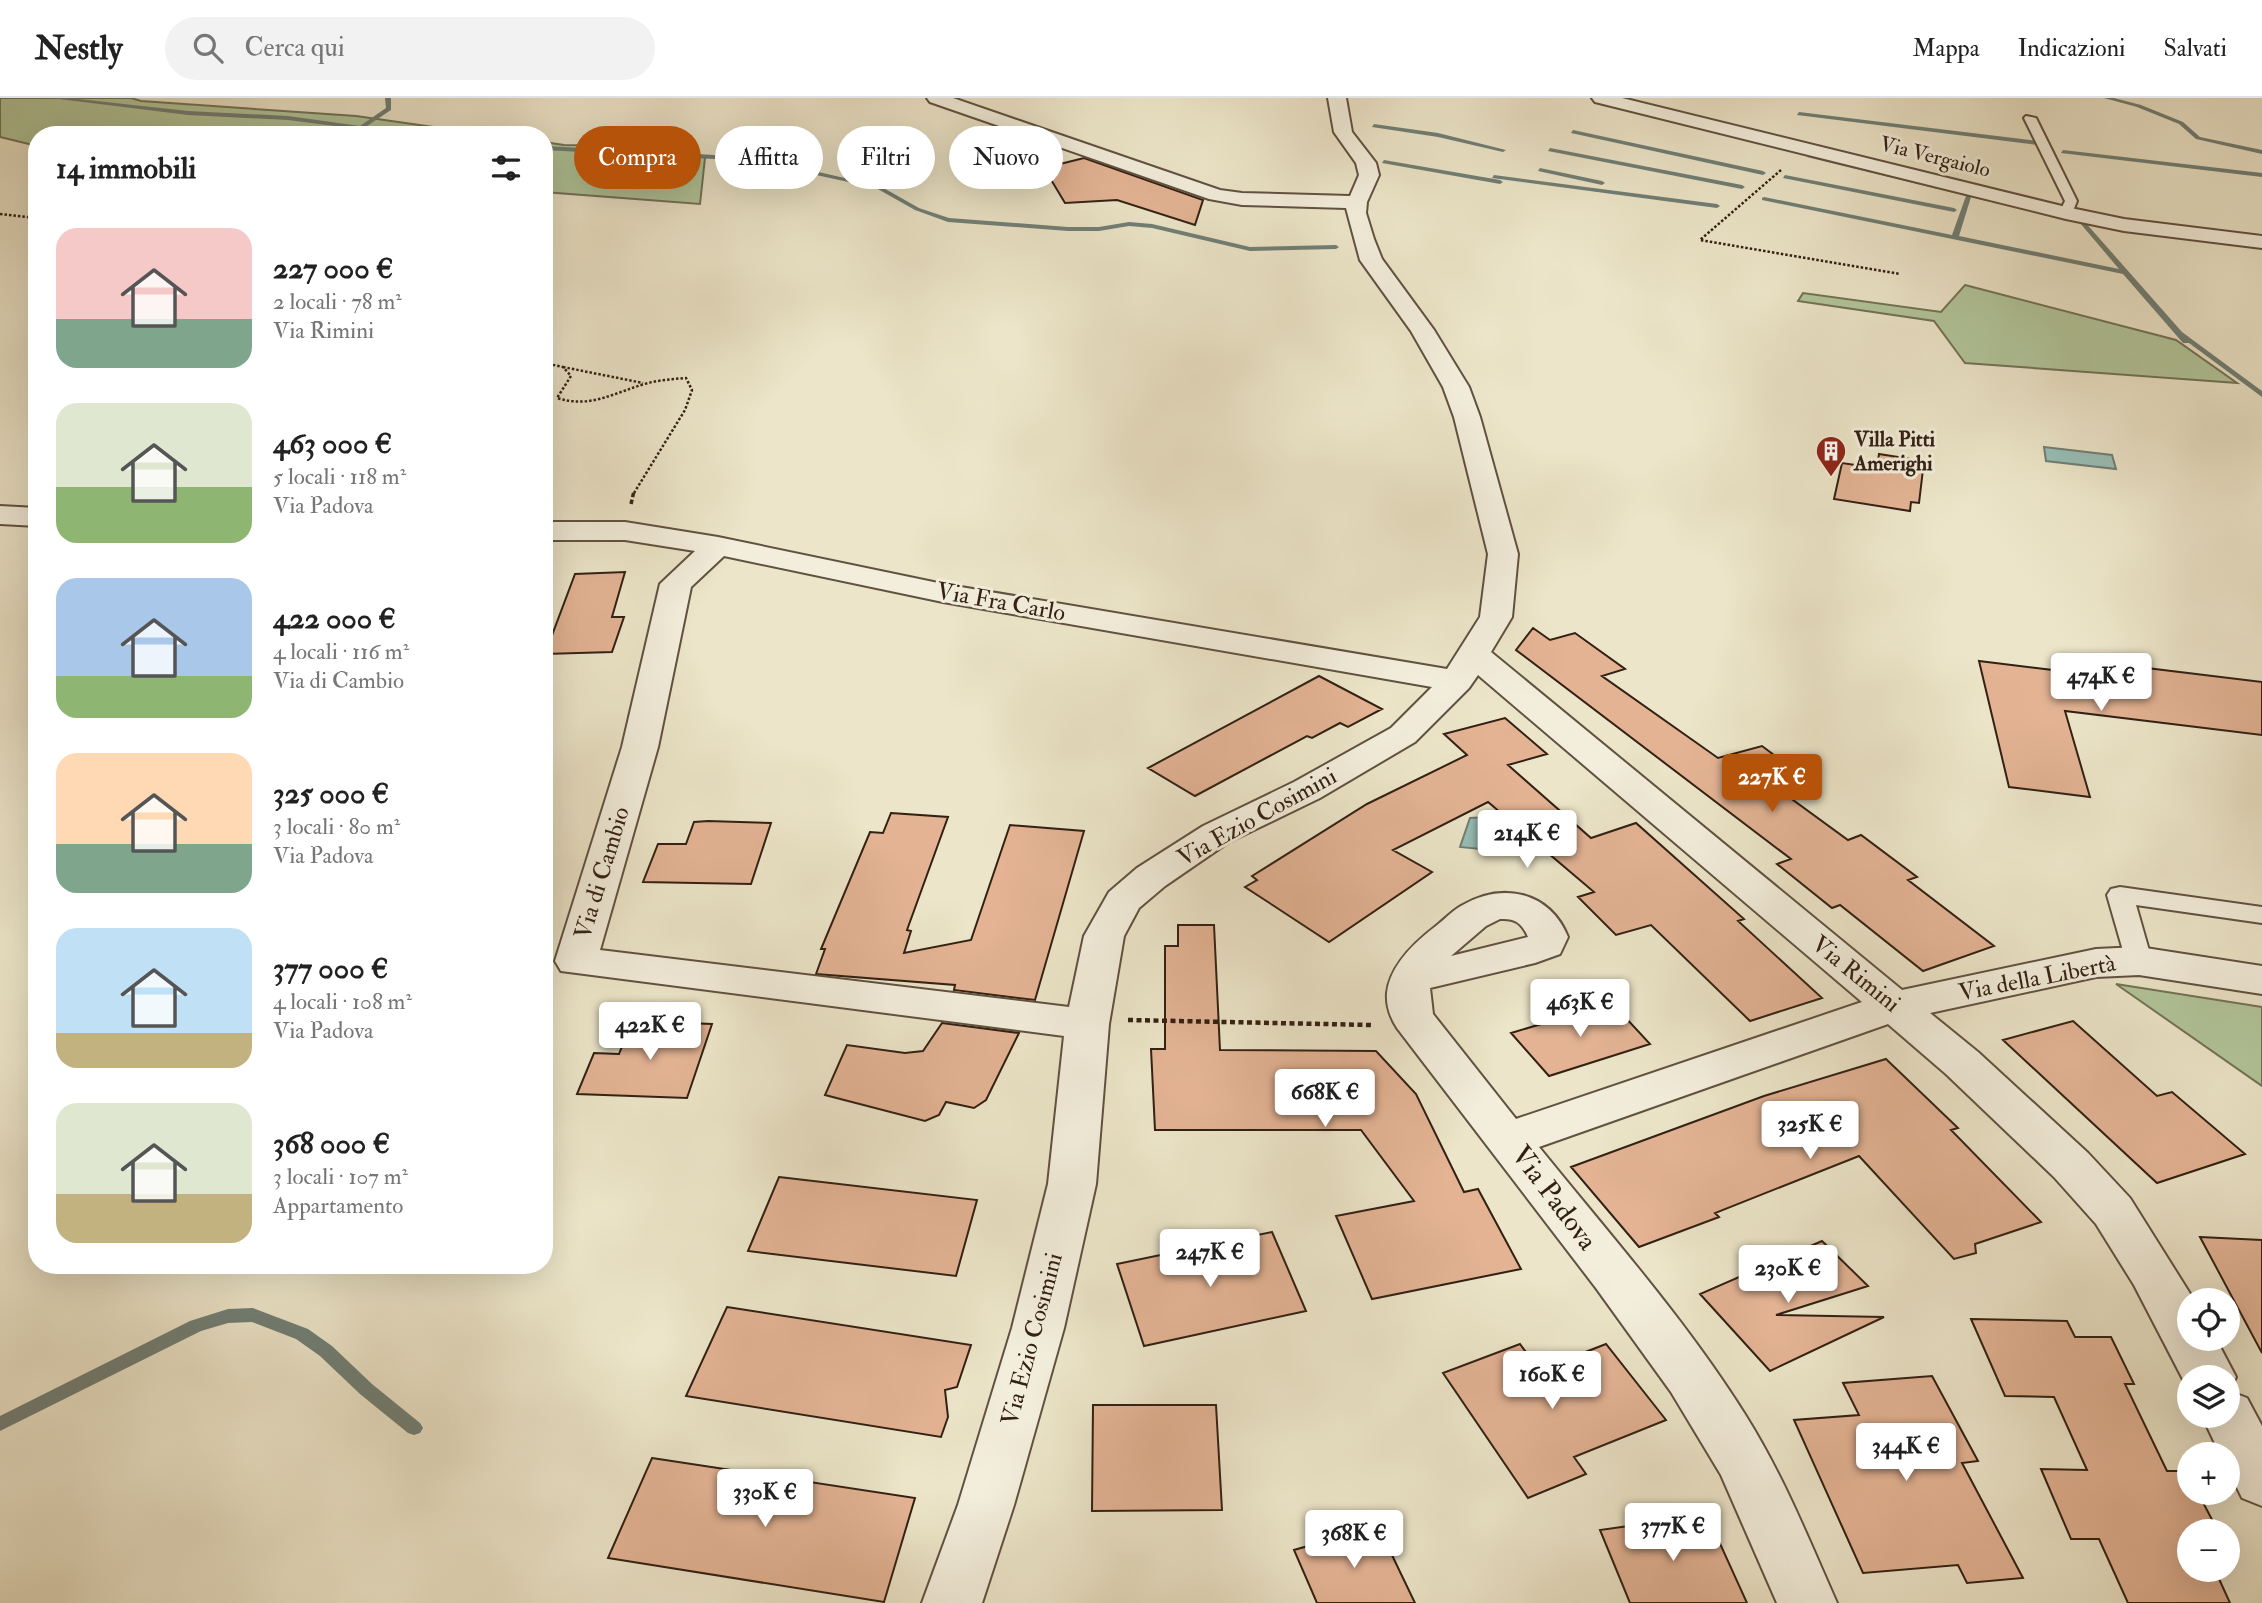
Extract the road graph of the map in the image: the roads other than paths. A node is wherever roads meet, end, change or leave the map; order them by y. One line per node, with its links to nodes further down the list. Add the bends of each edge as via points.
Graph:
1 (936, 98): 5 (street, via 1216,195)
2 (1337, 98): 5 (street, Via Ezio Cosimini, via 1343,131 1366,163 1369,176)
3 (1601, 98): 6 (street, Via Vergaiolo)
4 (2030, 118): 6 (lane, via 2071,201)
5 (1357, 202): 12 (street, Via Ezio Cosimini, via 1356,213 1371,260 1456,387 1503,554 1496,617)
6 (2066, 213): 7 (street, Via Vergaiolo)
7 (2262, 242)
8 (0, 515): 9 (street)
9 (28, 517)
10 (553, 531): 11 (street, Via Fra Carlo, via 625,531)
11 (718, 547): 12 (street, Via Fra Carlo, via 943,593); 18 (street, Via di Cambio, via 676,584 640,747 576,961)
12 (1465, 667): 17 (street, Via Rimini); 18 (street, Via Ezio Cosimini, via 1403,735 1307,790 1216,834 1123,901 1104,936)
13 (2262, 915): 14 (lane, via 2120,895)
14 (2139, 961): 16 (street, Via della Libertà); 17 (street, Via della Libertà, via 2096,963)
15 (1411, 979): 19 (street, via 1409,1009 1418,1026)
16 (2262, 980)
17 (1895, 1006): 19 (street, Via Padova); 20 (street, Via Rimini, via 2092,1187 2113,1211)
18 (1087, 1021): 23 (street, Via Ezio Cosimini, via 1069,1197 1038,1328)
19 (1507, 1140): 24 (street, Via Padova, via 1676,1356 1715,1413 1746,1465)
20 (2177, 1318)
21 (2236, 1428): 22 (street)
22 (2262, 1481)
23 (952, 1603)
24 (1807, 1603)

